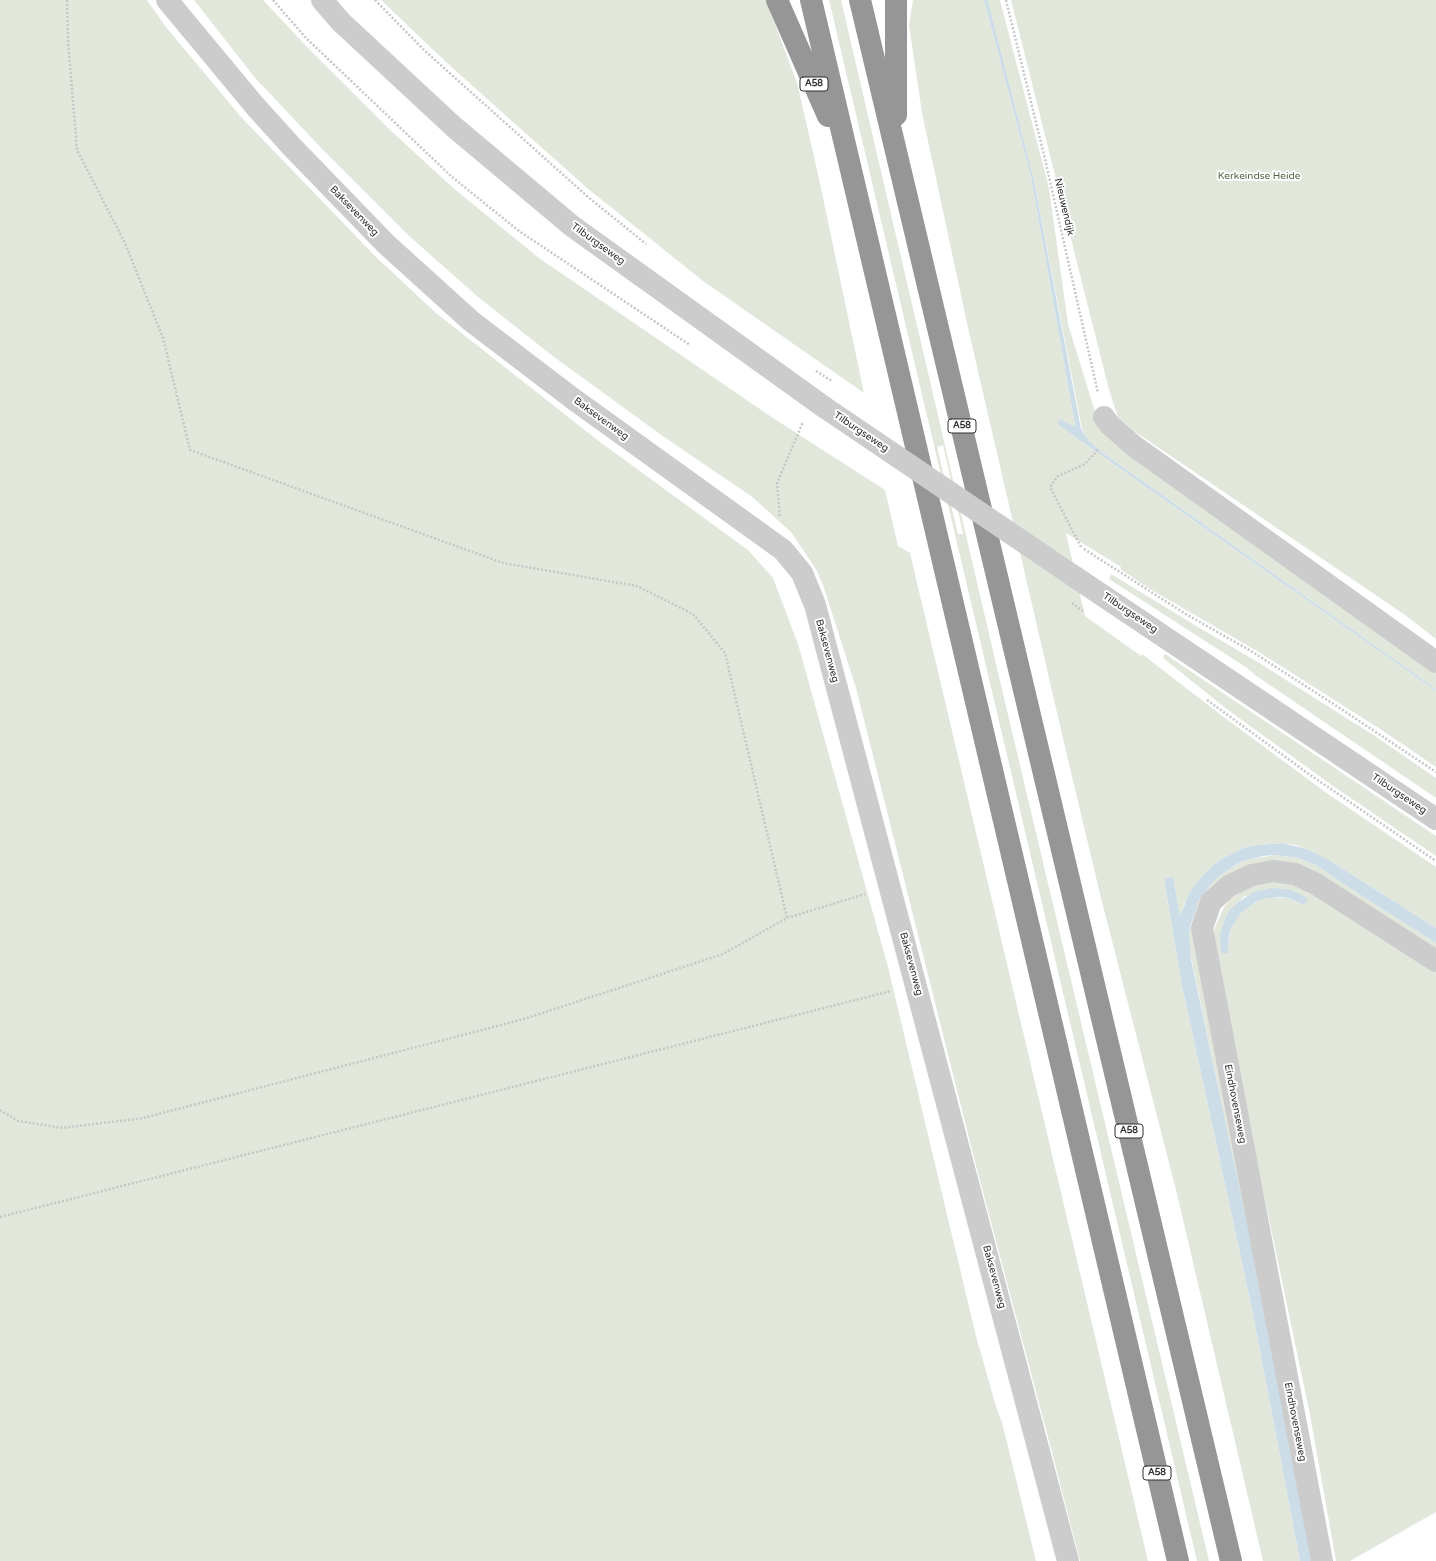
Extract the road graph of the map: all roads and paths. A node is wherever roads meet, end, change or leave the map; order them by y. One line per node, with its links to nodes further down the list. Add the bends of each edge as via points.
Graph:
1 (67, 0): 25 (path, via 77,150 125,243 163,338 190,450 503,563 637,586 693,614 724,654)
2 (167, 0): 24 (street, Baksevenweg, via 293,148 386,244 471,321 572,398 783,550 802,573 815,605)
3 (322, 0): 22 (street, Tilburgseweg, bridge, via 341,22 454,127 572,226 824,407)
4 (375, 0): 12 (path, via 437,62 588,197)
5 (777, 0): 11 (highway, A58)
6 (811, 0): 11 (highway, A58)
7 (860, 0): 10 (highway, A58)
8 (896, 0): 10 (highway, A58)
9 (1006, 0): 15 (path, Nieuwendijk)
10 (896, 150): 32 (highway, A58)
11 (851, 169): 31 (highway, A58)
12 (650, 248)
13 (810, 366): 14 (path)
14 (816, 371)
15 (1104, 417): 19 (street, via 1134,446)
16 (803, 422): 18 (path)
17 (1096, 452): 21 (path, via 1085,464 1058,476 1050,487 1081,547 1184,613 1264,660)
18 (777, 483)
19 (1436, 662)
20 (1205, 698): 23 (path, via 1306,772)
21 (1436, 772)
22 (1436, 819)
23 (1436, 861)
24 (890, 886): 25 (path); 27 (street, Baksevenweg)
25 (787, 918): 28 (path, via 723,954 524,1019 143,1118 63,1128 18,1121)
26 (1436, 961): 33 (street, Eindhovenseweg, via 1316,884 1295,874 1273,871 1252,875 1228,886 1211,902 1202,928)
27 (917, 985): 29 (path); 30 (street, Baksevenweg)
28 (0, 1110)
29 (0, 1217)
30 (1068, 1561)
31 (1178, 1561)
32 (1231, 1561)
33 (1322, 1561)

